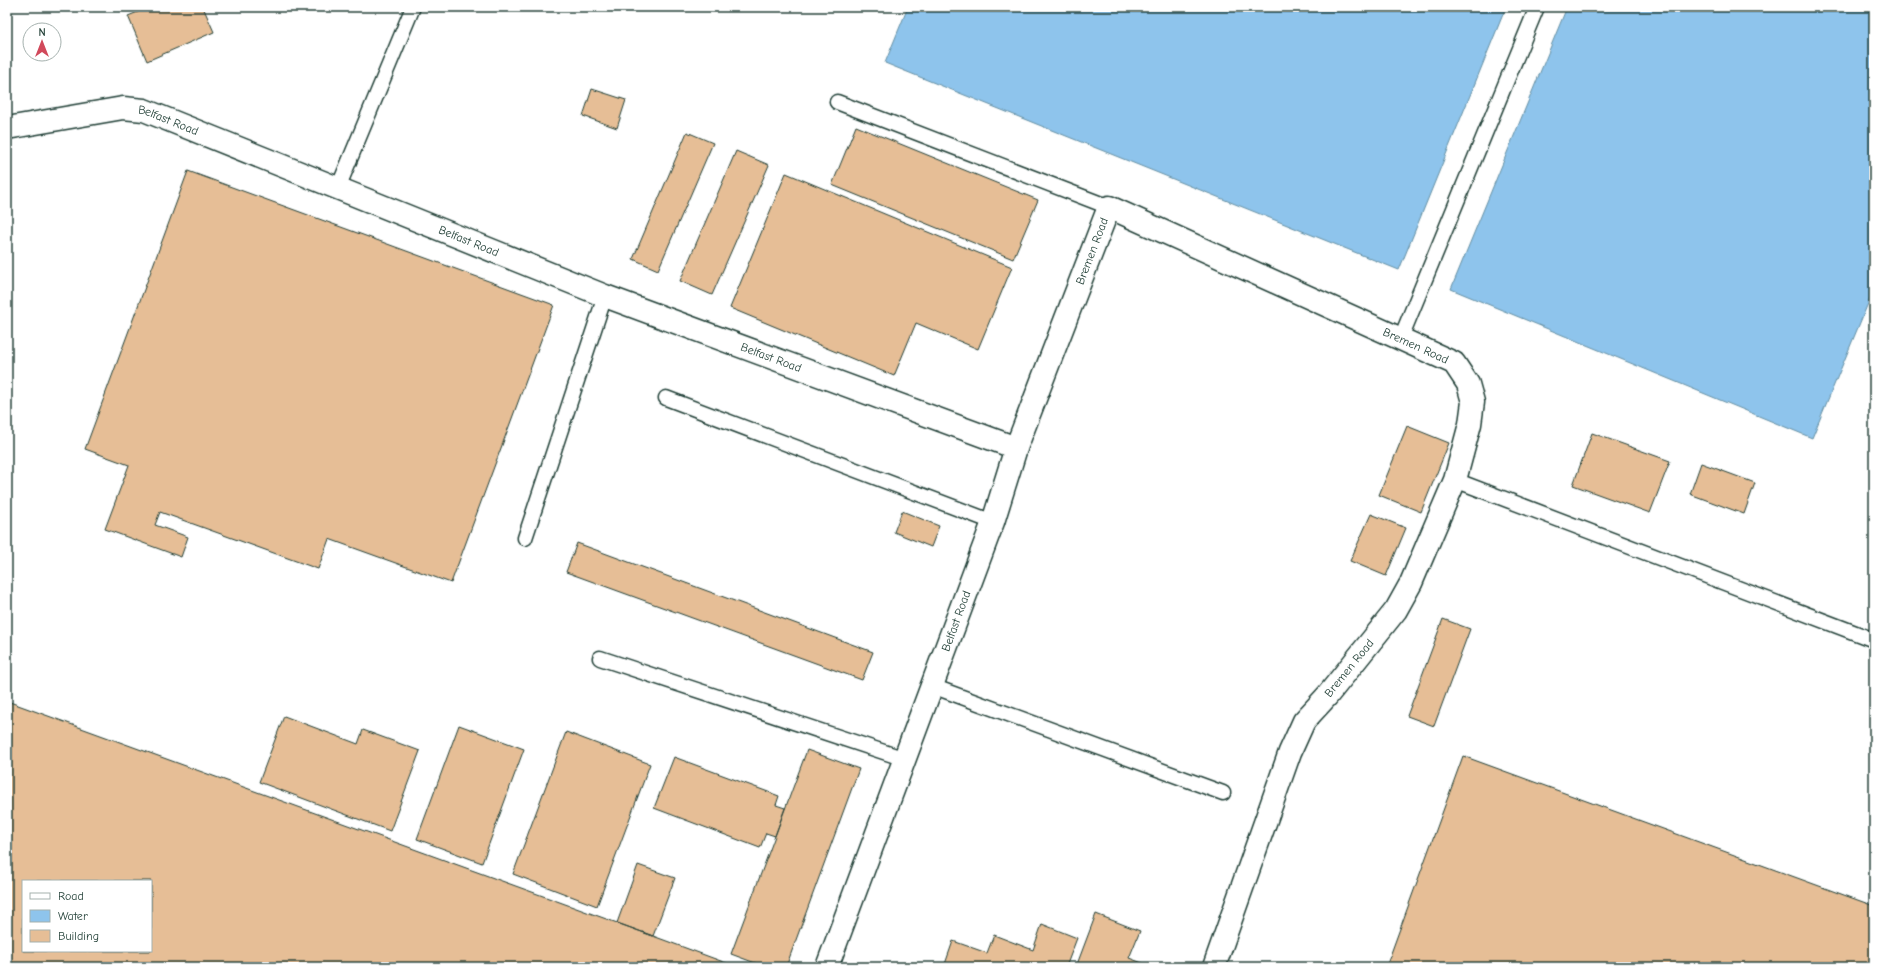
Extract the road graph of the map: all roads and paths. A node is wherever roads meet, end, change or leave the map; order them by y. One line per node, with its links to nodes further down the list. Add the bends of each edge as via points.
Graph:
1 (413, 7): 5 (lane)
2 (1538, 7): 8 (lane)
3 (837, 102): 6 (lane)
4 (7, 128): 5 (street, Belfast Road, via 123,108 144,110)
5 (338, 188): 7 (street, Belfast Road)
6 (1109, 207): 8 (street, Bremen Road); 10 (street, Bremen Road)
7 (605, 296): 10 (street, Belfast Road); 13 (lane)
8 (1400, 340): 11 (street, Bremen Road, via 1454,364 1468,384 1473,402 1470,424)
9 (666, 398): 12 (lane)
10 (1016, 448): 12 (street, Belfast Road)
11 (1455, 480): 14 (lane); 20 (street, Bremen Road, via 1412,583 1396,610 1304,721 1290,752)
12 (993, 522): 16 (street, Belfast Road)
13 (525, 538)
14 (1874, 640)
15 (600, 658): 17 (lane)
16 (932, 686): 17 (street, Belfast Road); 18 (lane)
17 (905, 758): 19 (street, Belfast Road)
18 (1223, 792)
19 (827, 967)
20 (1214, 967)

